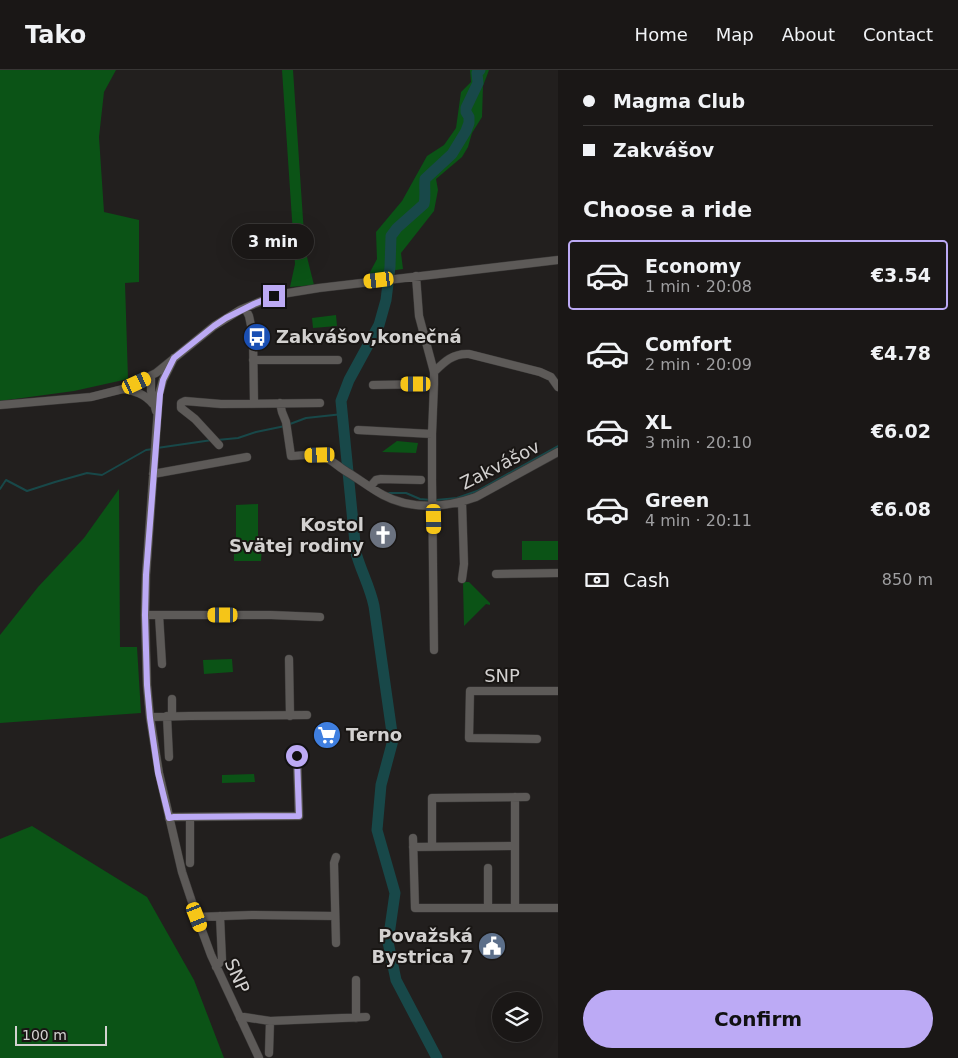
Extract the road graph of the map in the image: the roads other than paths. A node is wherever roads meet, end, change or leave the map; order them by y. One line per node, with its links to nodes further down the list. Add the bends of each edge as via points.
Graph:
1 (558, 260): 2 (street)
2 (416, 276): 3 (street, via 290,292); 7 (street, Zakvášov, via 419,316)
3 (245, 308): 4 (street, via 214,326); 5 (street, via 253,335)
4 (174, 358): 8 (street); 13 (street)
5 (253, 360): 6 (street); 14 (street)
6 (338, 360)
7 (434, 372): 9 (street, Zakvášov); 11 (street, via 452,357 469,354 540,372 552,378)
8 (151, 376): 12 (street); 13 (street); 18 (street)
9 (434, 384): 10 (street); 21 (street, Zakvášov)
10 (373, 385)
11 (558, 387)
12 (123, 389): 17 (street, via 91,397); 18 (street, via 142,394)
13 (160, 394): 19 (street)
14 (254, 403): 15 (street); 22 (street, via 181,403 181,408)
15 (280, 403): 16 (street); 27 (street, Zakvášov, via 291,456 320,455)
16 (320, 403)
17 (0, 405)
18 (154, 406): 19 (street)
19 (158, 418): 25 (street, SNP)
20 (358, 430): 21 (street)
21 (432, 434): 28 (street, Zakvášov)
22 (220, 445)
23 (558, 452): 29 (street, Zakvášov)
24 (247, 458): 25 (street)
25 (153, 474): 33 (street, SNP)
26 (421, 480): 27 (street, via 376,480)
27 (370, 487): 28 (street, Zakvášov, via 393,500 420,506)
28 (433, 502): 29 (street, Zakvášov); 36 (street)
29 (462, 502): 32 (street)
30 (558, 573): 31 (street)
31 (496, 574)
32 (462, 578)
33 (145, 615): 34 (street); 44 (street, SNP)
34 (160, 615): 35 (street); 38 (street)
35 (320, 617)
36 (434, 650)
37 (289, 659): 43 (street)
38 (162, 664)
39 (558, 691): 45 (street, SNP, via 470,691 469,738)
40 (172, 699): 42 (street)
41 (307, 715): 43 (street)
42 (170, 716): 43 (street); 44 (street); 47 (street)
43 (290, 716)
44 (150, 718): 51 (street, SNP)
45 (536, 739)
46 (297, 756): 50 (street, via 299,816)
47 (169, 757)
48 (514, 797): 49 (street); 53 (street); 55 (street, via 432,798)
49 (526, 797)
50 (190, 817): 51 (street); 57 (street)
51 (169, 818): 64 (street, SNP)
52 (413, 838): 54 (street)
53 (514, 846): 55 (street); 59 (street)
54 (413, 847): 55 (street); 60 (street, via 415,908)
55 (432, 847)
56 (336, 857): 63 (street)
57 (190, 862)
58 (488, 868): 60 (street)
59 (515, 907): 60 (street); 61 (street)
60 (488, 908)
61 (558, 908)
62 (220, 916): 63 (street); 64 (street); 66 (street, via 222,960)
63 (335, 916): 65 (street)
64 (197, 917): 66 (street, SNP)
65 (336, 943)
66 (216, 967): 69 (street, SNP)
67 (356, 980): 70 (street)
68 (366, 1017): 70 (street, SNP)
69 (240, 1018): 71 (street, SNP); 73 (street, SNP)
70 (356, 1018): 71 (street, SNP)
71 (270, 1021): 72 (street)
72 (269, 1053)
73 (259, 1058)

